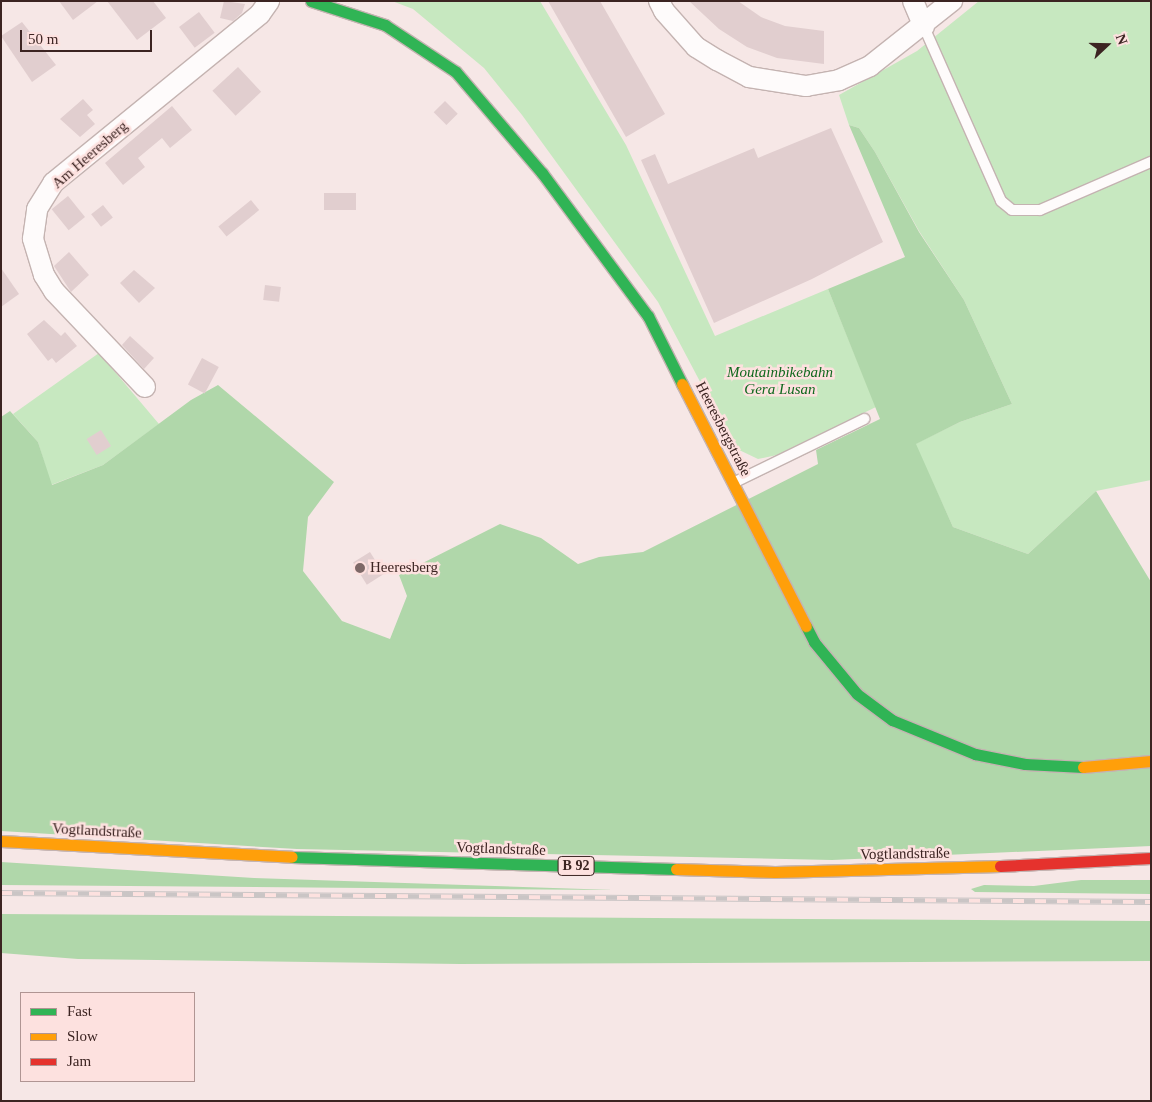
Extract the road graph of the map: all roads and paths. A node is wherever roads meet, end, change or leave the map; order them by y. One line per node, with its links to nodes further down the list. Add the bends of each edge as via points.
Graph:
1 (269, 1): 8 (street, Am Heeresberg, via 260,14 53,183 37,209 33,239 44,275 54,291)
2 (311, 1): 10 (street, Heeresbergstraße, via 385,25 456,72 542,173 648,316)
3 (659, 1): 6 (street, via 696,47 748,77 778,84 806,86 839,80 870,66)
4 (913, 1): 6 (street)
5 (952, 1): 6 (street)
6 (924, 26): 7 (lane, via 1001,201 1012,210 1040,210)
7 (1151, 162)
8 (145, 387)
9 (864, 419): 10 (lane)
10 (734, 482): 11 (street, Heeresbergstraße, via 814,642 857,694 892,720 975,754 1025,764 1076,767)
11 (1151, 761)
12 (1, 841): 13 (street, Vogtlandstraße / B 92, via 302,858 775,872 983,867)
13 (1151, 858)

